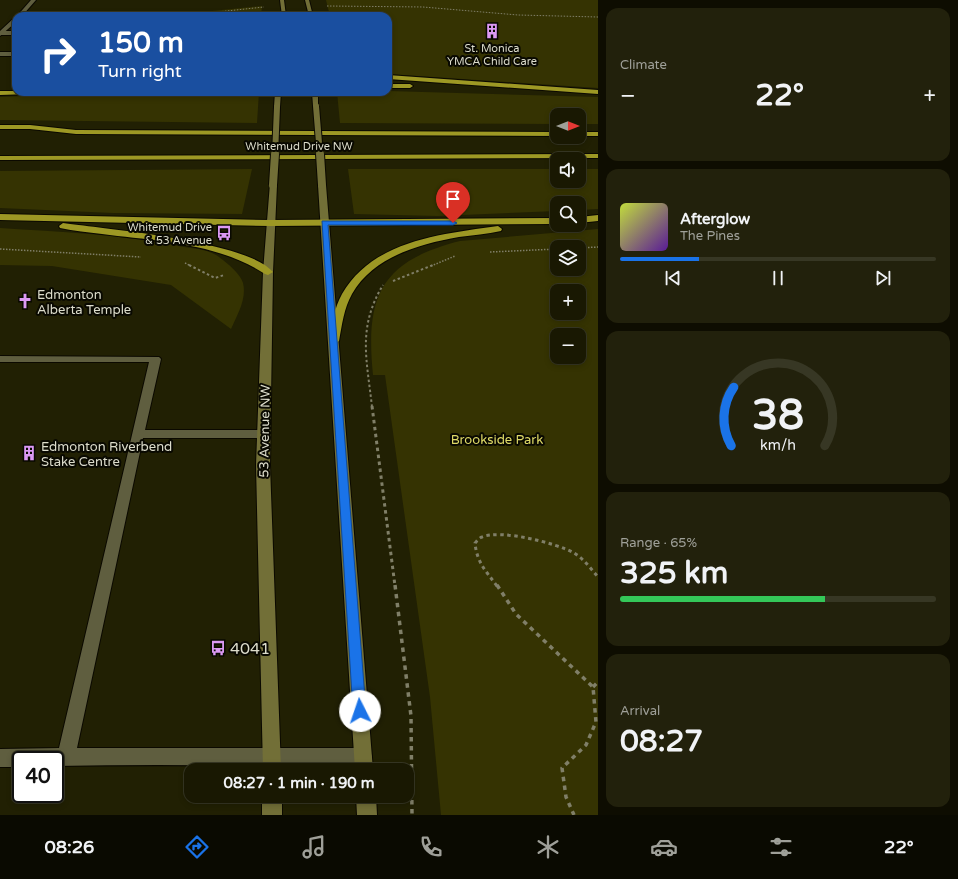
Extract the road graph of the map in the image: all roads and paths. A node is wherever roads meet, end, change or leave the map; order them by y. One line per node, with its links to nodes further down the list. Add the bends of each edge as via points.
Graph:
1 (34, 0): 6 (street)
2 (282, 0): 4 (street)
3 (307, 0): 5 (street)
4 (283, 6): 7 (path); 8 (street)
5 (308, 6): 9 (street); 10 (path, via 404,6 518,15)
6 (23, 12)
7 (218, 12)
8 (284, 12)
9 (310, 12)
10 (598, 17)
11 (12, 23): 13 (street)
12 (12, 33): 13 (street)
13 (0, 34)
14 (0, 54): 15 (street)
15 (12, 54)
16 (392, 77): 18 (highway)
17 (392, 86): 18 (highway)
18 (513, 87): 20 (highway)
19 (12, 92): 21 (highway)
20 (598, 92)
21 (0, 93)
22 (278, 96): 37 (street, 53 Avenue NW, bridge)
23 (315, 96): 38 (street, bridge)
24 (0, 126): 25 (highway, Whitemud Drive NW)
25 (76, 132): 26 (highway); 27 (highway, Whitemud Drive NW)
26 (0, 134)
27 (550, 134)
28 (586, 134): 29 (highway)
29 (598, 134)
30 (598, 156): 31 (highway, Whitemud Drive NW)
31 (0, 158)
32 (0, 217): 37 (highway); 47 (highway, via 153,237 212,249 249,259)
33 (598, 218): 34 (highway)
34 (586, 219)
35 (550, 222): 38 (highway)
36 (550, 222): 51 (highway, via 442,237 422,241 394,253 372,266 347,293)
37 (270, 223): 38 (highway); 47 (street, 53 Avenue NW)
38 (324, 223): 51 (street)
39 (598, 247): 40 (path)
40 (586, 248)
41 (0, 249): 45 (path)
42 (550, 249): 43 (path)
43 (487, 252)
44 (457, 256): 49 (path)
45 (144, 258)
46 (180, 260): 48 (path, via 215,278)
47 (268, 272): 54 (street, 53 Avenue NW)
48 (224, 275)
49 (393, 281)
50 (384, 283): 67 (path, via 368,313 365,328 366,348 411,716)
51 (334, 342): 62 (street)
52 (0, 359): 53 (street, via 155,359)
53 (138, 434): 54 (street); 60 (street)
54 (264, 434): 61 (street, 53 Avenue NW)
55 (598, 577): 57 (path, via 575,553 559,545 519,536 494,535 481,537 475,543 481,566 516,614)
56 (598, 682): 57 (path)
57 (593, 687): 58 (path)
58 (597, 708): 68 (path, via 596,722 586,745 562,768 566,797)
59 (0, 758): 60 (street)
60 (66, 758): 61 (street)
61 (272, 763)
62 (363, 763)
63 (272, 803): 65 (street)
64 (366, 803): 66 (street)
65 (272, 815)
66 (367, 815)
67 (412, 815)
68 (574, 815)

